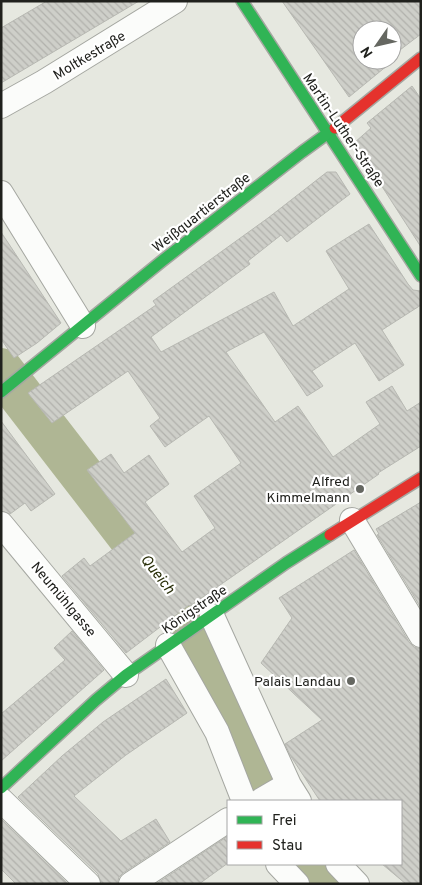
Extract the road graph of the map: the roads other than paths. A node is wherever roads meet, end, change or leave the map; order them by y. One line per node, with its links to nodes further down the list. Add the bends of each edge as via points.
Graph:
1 (174, 1): 4 (street, Moltkestraße)
2 (242, 1): 5 (street, Martin-Luther-Straße)
3 (421, 58): 5 (street, Weißquartierstraße)
4 (1, 106)
5 (328, 134): 7 (street, Martin-Luther-Straße); 8 (street, Weißquartierstraße, via 199,232)
6 (1, 193): 8 (street)
7 (421, 276)
8 (84, 326): 9 (street, Weißquartierstraße)
9 (1, 392)
10 (421, 478): 11 (street, Königstraße)
11 (352, 520): 13 (street, Königstraße); 14 (street)
12 (1, 524): 16 (street, Neumühlgasse)
13 (212, 616): 15 (street, Königstraße); 18 (street, via 289,785)
14 (421, 635)
15 (173, 642): 16 (street, Königstraße); 20 (street, via 217,732)
16 (126, 675): 17 (street, Königstraße)
17 (1, 788)
18 (277, 797)
19 (1, 800): 24 (street)
20 (244, 800)
21 (227, 821): 25 (street)
22 (279, 865): 26 (street)
23 (339, 865): 27 (street)
24 (88, 884)
25 (131, 884)
26 (297, 884)
27 (357, 884)

